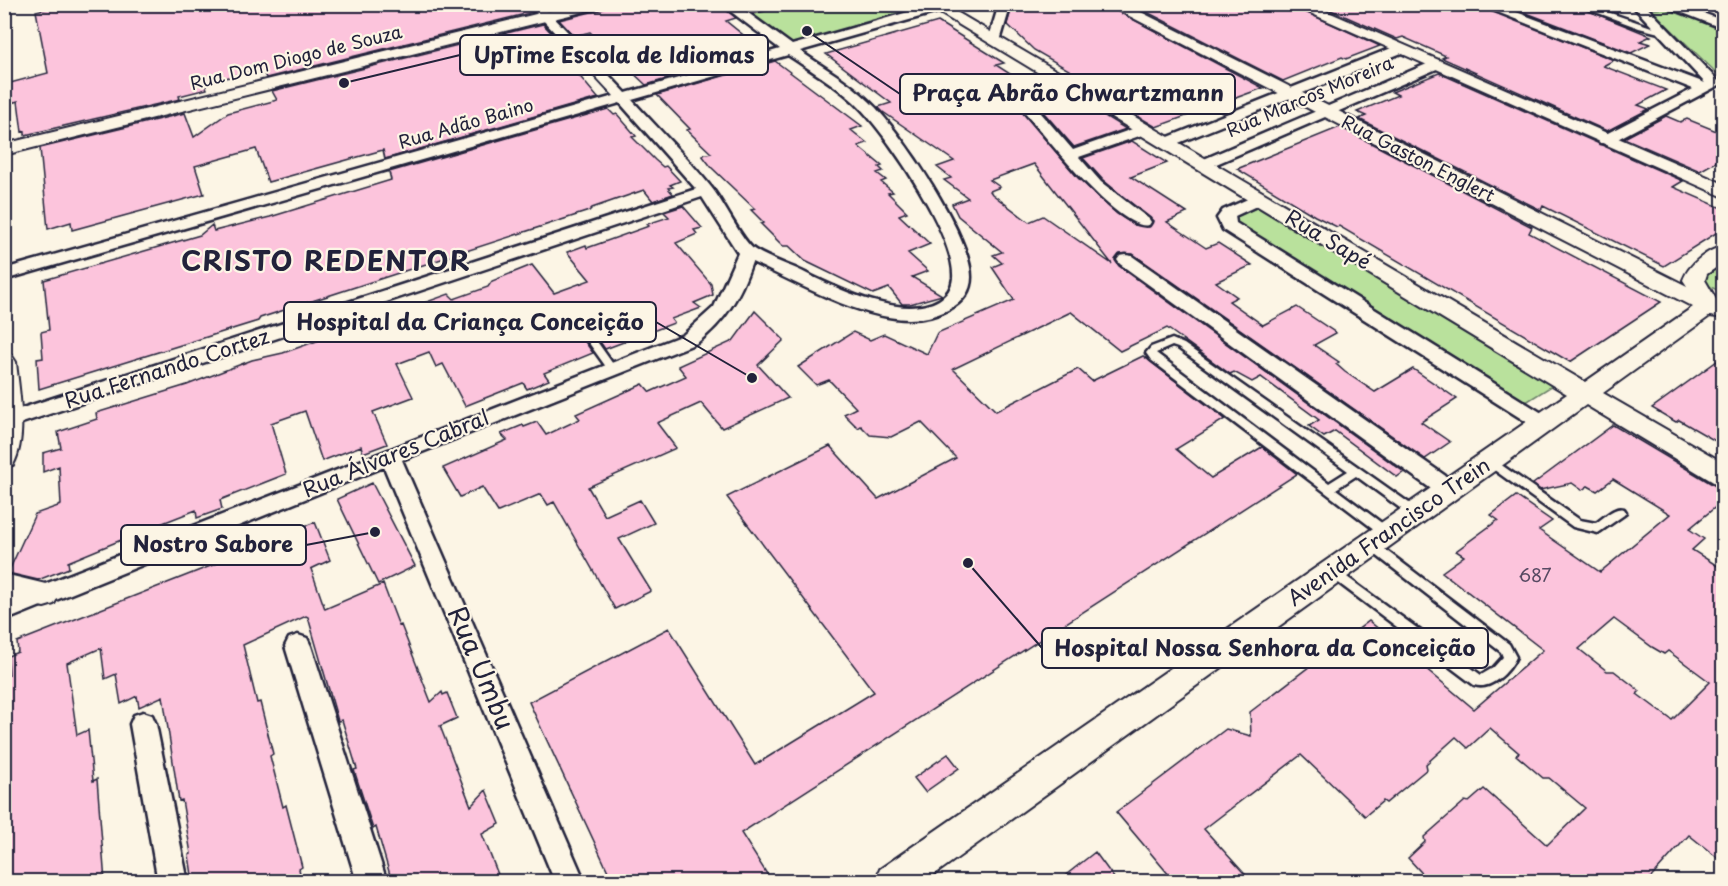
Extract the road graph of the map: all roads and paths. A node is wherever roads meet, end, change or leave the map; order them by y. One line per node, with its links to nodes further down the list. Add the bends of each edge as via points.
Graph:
1 (534, 4): 12 (street)
2 (597, 4): 12 (street, Rua Dom Diogo de Souza)
3 (727, 4): 17 (street)
4 (1005, 4): 15 (street)
5 (1113, 4): 20 (street, Rua Gaston Englert)
6 (1297, 4): 16 (street)
7 (1483, 4): 19 (street)
8 (1577, 4): 14 (lane)
9 (1637, 4): 14 (street)
10 (1665, 4): 13 (street)
11 (934, 6): 15 (street, Rua Sapé); 17 (street, Rua Adão Baino)
12 (546, 17): 21 (street); 27 (street, Rua Dom Diogo de Souza)
13 (1724, 25)
14 (1663, 32): 19 (street, via 1714,84)
15 (994, 41): 24 (street, Rua Sapé)
16 (1399, 49): 18 (street); 20 (street, Rua Marcos Moreira)
17 (790, 51): 21 (street, Rua Adão Baino); 35 (street, via 865,104 895,140 950,234 962,276 960,289 954,299 925,312 886,310)
18 (1434, 65): 23 (street, Rua Marcos Moreira); 25 (street)
19 (1704, 89): 25 (street)
20 (1289, 94): 23 (street, Rua Gaston Englert); 26 (street, Rua Marcos Moreira)
21 (624, 99): 30 (street); 37 (street, Rua Adão Baino)
22 (1023, 100): 28 (street)
23 (1325, 112): 29 (street, Rua Marcos Moreira); 38 (street, Rua Gaston Englert)
24 (1143, 130): 26 (street, Rua Sapé); 28 (street)
25 (1605, 140): 31 (street)
26 (1166, 143): 29 (street, Rua Sapé)
27 (4, 150)
28 (1069, 156): 33 (street, via 1104,193)
29 (1202, 165): 32 (street, Rua Sapé)
30 (706, 191): 35 (street); 43 (street, Rua Fernando Cortez)
31 (1724, 191)
32 (1259, 199): 42 (street, Rua Sapé); 44 (street, via 1229,213 1225,218 1229,226)
33 (1143, 222)
34 (1724, 252): 38 (street, via 1697,271 1694,280)
35 (747, 253): 41 (street, Rua Álvares Cabral, via 731,297 708,327 690,339)
36 (1126, 260): 51 (street)
37 (4, 275)
38 (1719, 310): 42 (street, Avenida Francisco Trein)
39 (571, 311): 41 (lane)
40 (4, 362): 43 (street)
41 (612, 369): 45 (street, Rua Álvares Cabral)
42 (1586, 393): 44 (street, Avenida Francisco Trein); 49 (street, Rua Sapé)
43 (7, 421): 46 (street)
44 (1543, 423): 47 (street, Avenida Francisco Trein)
45 (390, 456): 57 (street, Rua Álvares Cabral); 63 (street, Rua Umbu)
46 (4, 458)
47 (1490, 460): 51 (street, Avenida Francisco Trein); 52 (lane, via 1577,524 1599,528)
48 (1356, 471): 50 (lane); 50 (lane, via 1181,346 1172,342 1154,349 1154,358); 53 (lane)
49 (1724, 476)
50 (1328, 489): 54 (lane)
51 (1449, 490): 53 (street, Avenida Francisco Trein)
52 (1620, 512)
53 (1416, 513): 54 (street, Avenida Francisco Trein)
54 (1379, 539): 55 (street, Avenida Francisco Trein); 55 (lane, via 1506,648 1508,662 1488,680 1479,681)
55 (1332, 572): 64 (street, Avenida Francisco Trein)
56 (4, 586): 57 (street)
57 (44, 595): 58 (street, Rua Álvares Cabral)
58 (4, 611)
59 (298, 646): 62 (street)
60 (143, 724): 61 (street)
61 (173, 882)
62 (372, 882)
63 (570, 882)
64 (893, 882)

